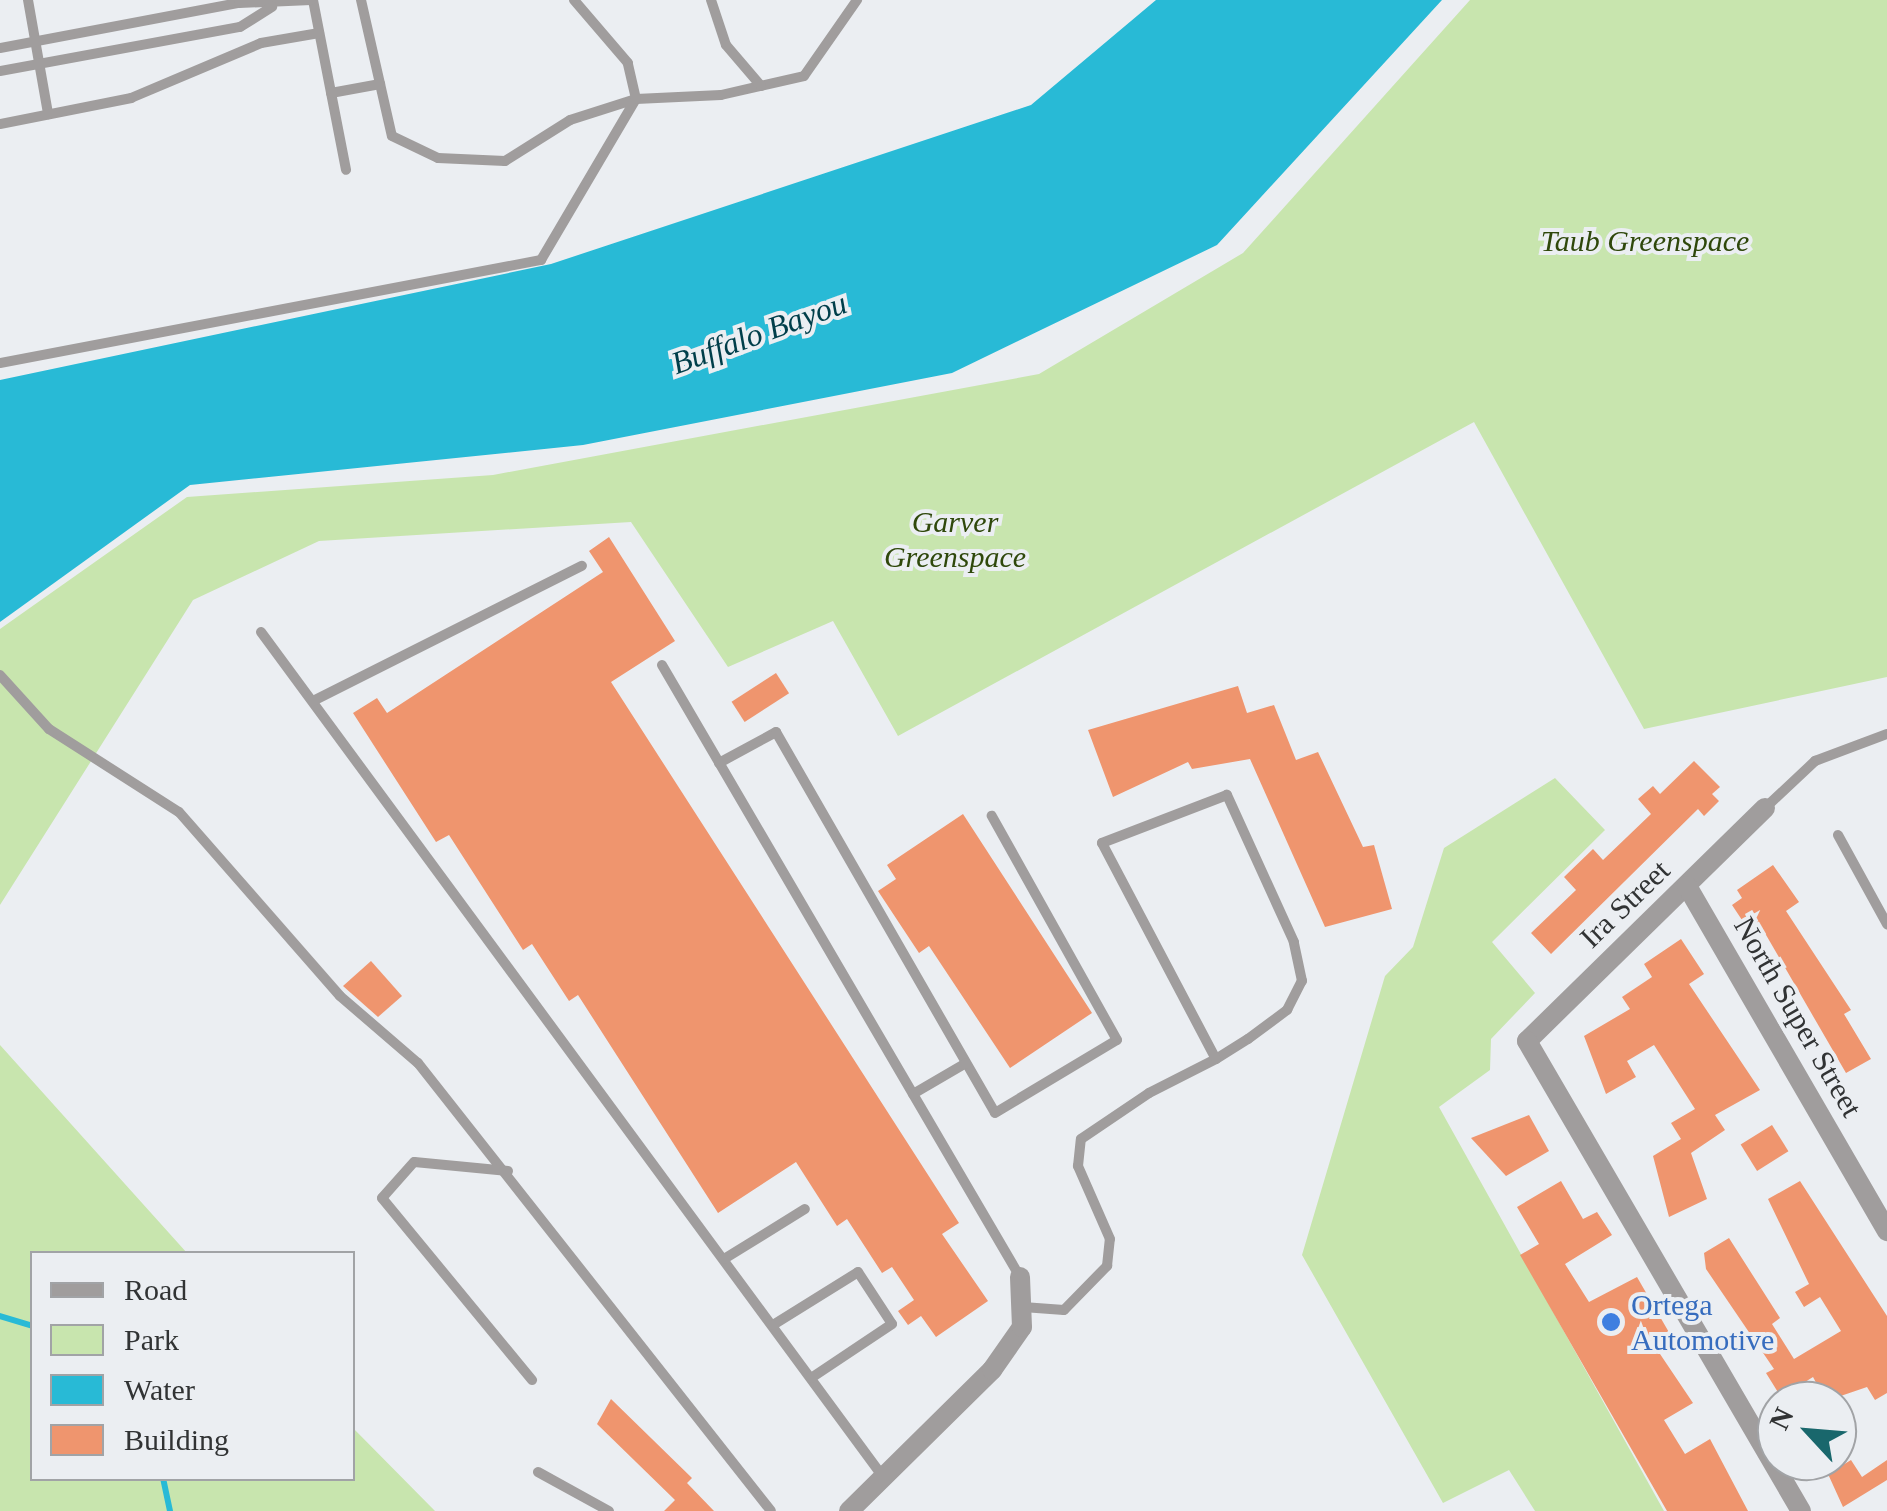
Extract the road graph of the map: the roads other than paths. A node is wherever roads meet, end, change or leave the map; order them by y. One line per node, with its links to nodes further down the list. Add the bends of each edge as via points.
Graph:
1 (28, 0): 10 (lane)
2 (312, 0): 8 (lane); 9 (lane)
3 (361, 0): 14 (lane)
4 (574, 0): 17 (lane, via 628,64)
5 (711, 0): 15 (lane, via 726,45)
6 (857, 0): 15 (lane, via 804,76)
7 (238, 1): 8 (lane); 10 (lane)
8 (273, 7): 12 (lane, via 240,27)
9 (319, 34): 16 (lane); 18 (lane, via 262,43 130,98)
10 (36, 43): 11 (lane); 12 (lane)
11 (0, 48)
12 (40, 63): 13 (lane); 18 (lane)
13 (0, 71)
14 (380, 84): 16 (lane); 17 (lane, via 392,136 438,158 506,161 570,120)
15 (761, 86): 17 (lane)
16 (331, 94): 20 (lane)
17 (636, 99): 21 (lane, via 541,260)
18 (48, 114): 19 (lane)
19 (0, 124)
20 (346, 170)
21 (0, 362)
22 (582, 566): 26 (lane)
23 (262, 632): 26 (lane)
24 (662, 665): 28 (lane)
25 (0, 675): 37 (lane, via 48,729 178,812 217,848 316,970 418,1063)
26 (312, 701): 40 (lane)
27 (1887, 734): 29 (lane, via 1815,761)
28 (720, 762): 35 (lane, via 776,732); 36 (lane)
29 (1766, 808): 32 (street, Ira Street)
30 (992, 816): 35 (lane, via 1117,1040 995,1113)
31 (1838, 835): 33 (lane)
32 (1687, 886): 39 (street, North Super Street); 51 (street, Ira Street, via 1527,1041)
33 (1887, 924)
34 (1216, 1059): 34 (lane, via 1287,1010 1302,981 1294,942 1228,795 1102,843); 42 (lane, via 1081,1140 1078,1166 1110,1239 1106,1266 1064,1310)
35 (966, 1063): 36 (lane)
36 (914, 1094): 41 (lane)
37 (509, 1171): 45 (lane, via 414,1162 382,1198); 49 (lane)
38 (805, 1209): 40 (lane)
39 (1887, 1231)
40 (724, 1259): 43 (lane)
41 (1020, 1277): 42 (street)
42 (1024, 1308): 47 (street, via 992,1370)
43 (773, 1325): 44 (lane); 44 (lane, via 858,1272 892,1324)
44 (810, 1378): 47 (lane)
45 (532, 1380)
46 (538, 1472): 48 (lane)
47 (883, 1478): 50 (street)
48 (609, 1511)
49 (771, 1511)
50 (849, 1511)
51 (1802, 1511)

